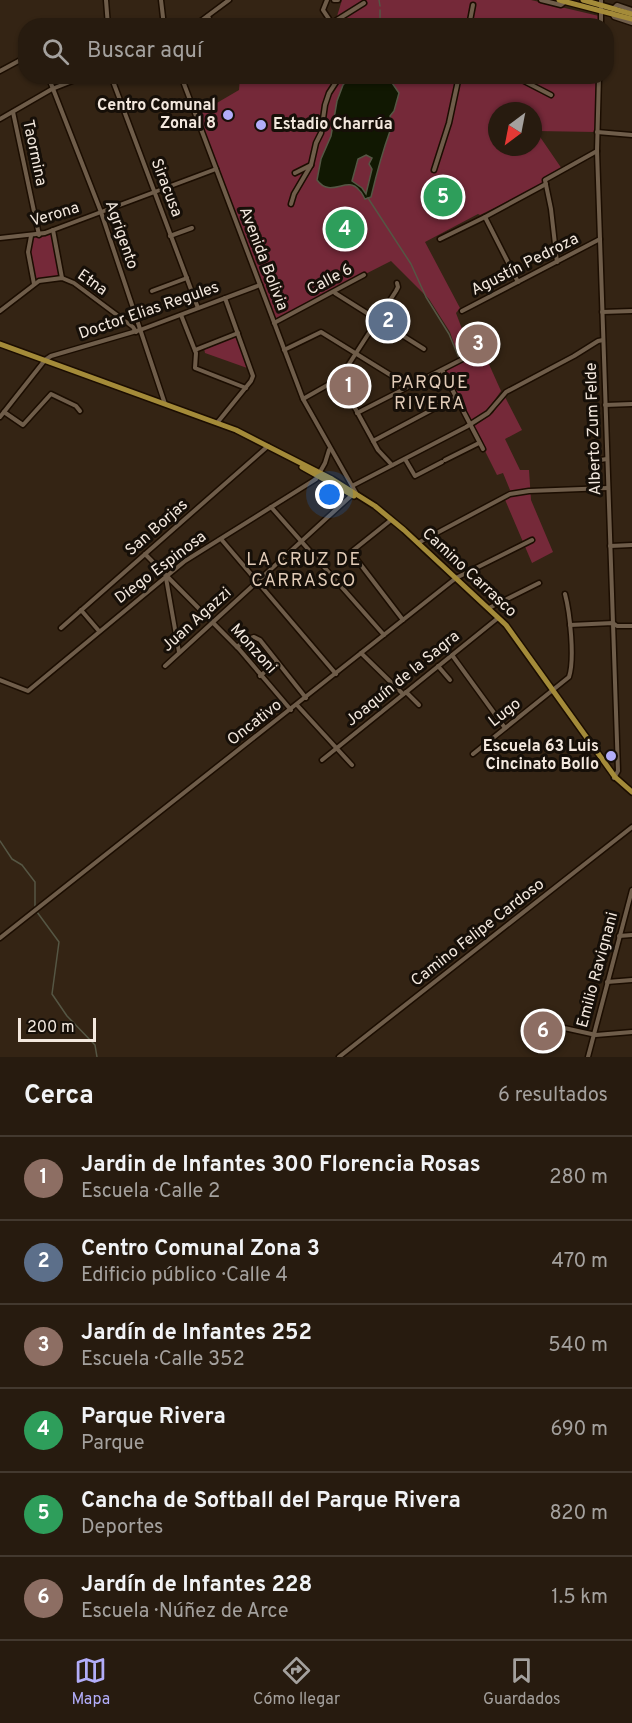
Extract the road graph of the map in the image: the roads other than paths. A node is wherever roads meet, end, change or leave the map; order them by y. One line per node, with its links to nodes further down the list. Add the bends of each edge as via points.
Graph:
1 (106, 0): 15 (street)
2 (161, 0): 16 (street)
3 (229, 0): 14 (street)
4 (327, 0): 18 (street, via 323,12)
5 (542, 0): 8 (street)
6 (584, 0): 7 (main road)
7 (591, 1): 11 (main road)
8 (562, 2): 11 (main road)
9 (364, 3): 19 (street)
10 (473, 5): 20 (street)
11 (601, 5): 12 (main road)
12 (613, 10): 13 (main road); 21 (main road)
13 (632, 12)
14 (208, 16): 17 (street)
15 (107, 18)
16 (163, 18)
17 (205, 18)
18 (328, 18)
19 (343, 18)
20 (471, 18)
21 (632, 21)
22 (18, 61): 23 (street)
23 (0, 71)
24 (50, 84): 32 (street, Agrigento)
25 (65, 84): 32 (street)
26 (114, 84): 44 (street, Siracusa)
27 (184, 84): 40 (street, Avenida Bolivia)
28 (335, 84): 39 (street, via 325,105)
29 (457, 84): 41 (street)
30 (530, 84): 33 (street)
31 (599, 84): 36 (street, Alberto Zum Felde)
32 (52, 89): 34 (street); 46 (street, Agrigento)
33 (551, 94)
34 (12, 112): 35 (street); 50 (street, Taormina)
35 (0, 119)
36 (597, 132): 37 (street); 38 (street, Alberto Zum Felde)
37 (632, 135)
38 (597, 151): 43 (street); 55 (street, Alberto Zum Felde)
39 (311, 165): 42 (street); 45 (street)
40 (216, 169): 44 (street, Verona); 63 (street, Avenida Bolivia)
41 (434, 170)
42 (295, 173)
43 (545, 182): 47 (street); 56 (street)
44 (154, 192): 46 (street, Verona); 52 (street, Siracusa)
45 (291, 204)
46 (101, 212): 49 (street, Verona); 75 (street, Agrigento)
47 (485, 217): 54 (street); 60 (street)
48 (192, 228): 52 (street)
49 (53, 230): 50 (street, Verona); 58 (street)
50 (39, 235): 51 (street, Verona)
51 (31, 236): 53 (street, Verona); 62 (street, via 28,252)
52 (170, 236): 59 (street, Siracusa)
53 (0, 238)
54 (440, 239)
55 (600, 239): 56 (street, Agustín Pedroza); 71 (street, Alberto Zum Felde)
56 (558, 262): 60 (street, Agustín Pedroza)
57 (364, 275): 74 (street, Calle 6)
58 (62, 278): 62 (street, Etna); 75 (street, Etna)
59 (187, 278): 64 (street); 67 (street, Siracusa)
60 (518, 282): 69 (street, Agustín Pedroza)
61 (397, 283): 73 (street)
62 (34, 284): 68 (street, Etna)
63 (260, 285): 66 (street, Doctor Elias Regules); 74 (street, Avenida Bolivia)
64 (152, 291)
65 (336, 293): 73 (street)
66 (225, 298): 67 (street, Doctor Elias Regules); 76 (street)
67 (198, 308): 72 (street, Doctor Elias Regules)
68 (0, 311)
69 (462, 311)
70 (632, 311): 71 (street)
71 (602, 312): 77 (street, Alberto Zum Felde)
72 (181, 315): 75 (street, Doctor Elias Regules); 82 (street)
73 (378, 320): 81 (street); 84 (street)
74 (274, 323): 83 (street, Avenida Bolivia)
75 (138, 331): 86 (street, Doctor Elias Regules); 93 (street, Agrigento)
76 (238, 333): 82 (street); 89 (street, via 252,372)
77 (603, 340): 95 (street, Alberto Zum Felde); 101 (street, via 506,392 488,413)
78 (468, 342): 85 (street)
79 (0, 344): 86 (main road, Camino Carrasco)
80 (492, 344): 85 (street)
81 (424, 349)
82 (195, 350): 89 (street, via 197,369)
83 (284, 350): 84 (street, via 320,332); 92 (street, Avenida Bolivia)
84 (356, 354): 88 (street); 90 (street, via 397,379)
85 (474, 354): 87 (street)
86 (45, 360): 93 (main road, Camino Carrasco); 97 (street)
87 (442, 369): 90 (street); 91 (street)
88 (339, 379): 92 (street); 98 (street)
89 (246, 387): 100 (street)
90 (403, 388): 98 (street)
91 (456, 397): 101 (street); 102 (street)
92 (303, 399): 105 (street, Avenida Bolivia)
93 (165, 404): 100 (main road, Camino Carrasco)
94 (632, 404): 95 (street)
95 (605, 405): 108 (street, Alberto Zum Felde)
96 (80, 411): 97 (street, via 50,394 23,425)
97 (4, 412): 99 (street)
98 (357, 413): 102 (street)
99 (0, 417)
100 (217, 423): 104 (main road, Camino Carrasco)
101 (470, 424): 103 (street); 107 (street)
102 (373, 441): 112 (street)
103 (479, 443): 106 (street); 107 (street, via 415,476)
104 (269, 446): 114 (main road, Camino Carrasco); 128 (street, San Borjas)
105 (329, 446): 110 (street, Avenida Bolivia); 111 (street)
106 (483, 449)
107 (405, 459): 112 (street)
108 (607, 459): 109 (street); 118 (street, Alberto Zum Felde)
109 (600, 460)
110 (338, 462): 111 (street); 113 (street, Avenida Bolivia)
111 (326, 463): 114 (street)
112 (392, 465): 117 (street)
113 (343, 471): 116 (street, Avenida Bolivia); 117 (street, Avenida Bolivia)
114 (319, 474): 115 (main road, Camino Carrasco); 116 (main road, Camino Carrasco); 120 (street, Diego Espinosa)
115 (329, 482): 116 (street, Camino Carrasco); 119 (main road, Camino Carrasco)
116 (343, 485): 119 (main road, Camino Carrasco)
117 (352, 486): 119 (street, Avenida Bolivia)
118 (608, 488): 125 (street, via 513,494); 127 (street, Alberto Zum Felde)
119 (354, 494): 121 (main road, Camino Carrasco); 124 (street, Juan Agazzi)
120 (271, 507): 122 (street, Diego Espinosa); 124 (street)
121 (392, 519): 125 (main road, Camino Carrasco); 137 (street, via 351,552)
122 (221, 539): 129 (street, Diego Espinosa); 131 (street)
123 (532, 540): 130 (street, Oncativo)
124 (301, 542): 131 (street, Juan Agazzi); 144 (street)
125 (418, 543): 130 (main road, Camino Carrasco)
126 (632, 545): 127 (street)
127 (610, 546): 139 (street, Alberto Zum Felde)
128 (145, 554): 129 (street, Monzoni); 135 (street, San Borjas)
129 (166, 577): 138 (street, Monzoni); 143 (street, Diego Espinosa); 146 (street)
130 (456, 578): 134 (main road, Camino Carrasco); 137 (street, Oncativo)
131 (258, 582): 138 (street, Juan Agazzi); 152 (street)
132 (539, 583): 134 (street)
133 (565, 594): 140 (street, Lugo)
134 (489, 608): 136 (main road, Camino Carrasco)
135 (81, 610): 142 (street, San Borjas); 143 (street)
136 (499, 618): 148 (street, Joaquín de la Sagra); 156 (main road, Camino Carrasco)
137 (403, 620): 144 (street, Oncativo)
138 (213, 623): 145 (street, Monzoni); 146 (street, Juan Agazzi)
139 (613, 623): 140 (street); 141 (street); 167 (street, Alberto Zum Felde, via 618,771)
140 (570, 625): 156 (street, Lugo, via 570,673)
141 (632, 626)
142 (61, 628)
143 (99, 631): 154 (street, Diego Espinosa, via 28,692)
144 (384, 635): 147 (street, Oncativo)
145 (237, 647): 149 (street, via 245,640 260,639); 153 (street, Monzoni)
146 (179, 652): 150 (street, Juan Agazzi)
147 (361, 653): 152 (street, Oncativo); 157 (street)
148 (452, 655): 151 (street, Joaquín de la Sagra); 162 (street)
149 (277, 662): 153 (street); 158 (street)
150 (165, 666)
151 (438, 666): 155 (street); 157 (street, Joaquín de la Sagra)
152 (336, 674): 158 (street, Oncativo)
153 (260, 676): 161 (street, Monzoni)
154 (0, 680)
155 (450, 680)
156 (553, 691): 162 (street, Lugo); 167 (main road, Camino Carrasco)
157 (405, 693): 160 (street); 163 (street, Joaquín de la Sagra)
158 (306, 698): 159 (street, Oncativo)
159 (297, 705): 161 (street, Oncativo); 163 (street)
160 (419, 705)
161 (291, 710): 173 (street, Oncativo)
162 (505, 728): 164 (street, Lugo)
163 (337, 747): 165 (street, Joaquín de la Sagra); 166 (street)
164 (472, 754)
165 (322, 759)
166 (352, 765)
167 (614, 778): 168 (main road, Camino Carrasco)
168 (632, 794)
169 (632, 827): 179 (street, Camino Felipe Cardoso)
170 (632, 890): 172 (street, Emilio Ravignani)
171 (632, 935): 172 (street)
172 (619, 936): 175 (street, Emilio Ravignani)
173 (0, 939)
174 (632, 980): 175 (street)
175 (606, 982): 178 (street, Emilio Ravignani)
176 (555, 1026): 178 (street)
177 (632, 1032): 178 (street)
178 (593, 1035): 180 (street, Emilio Ravignani)
179 (339, 1057)
180 (588, 1057)

